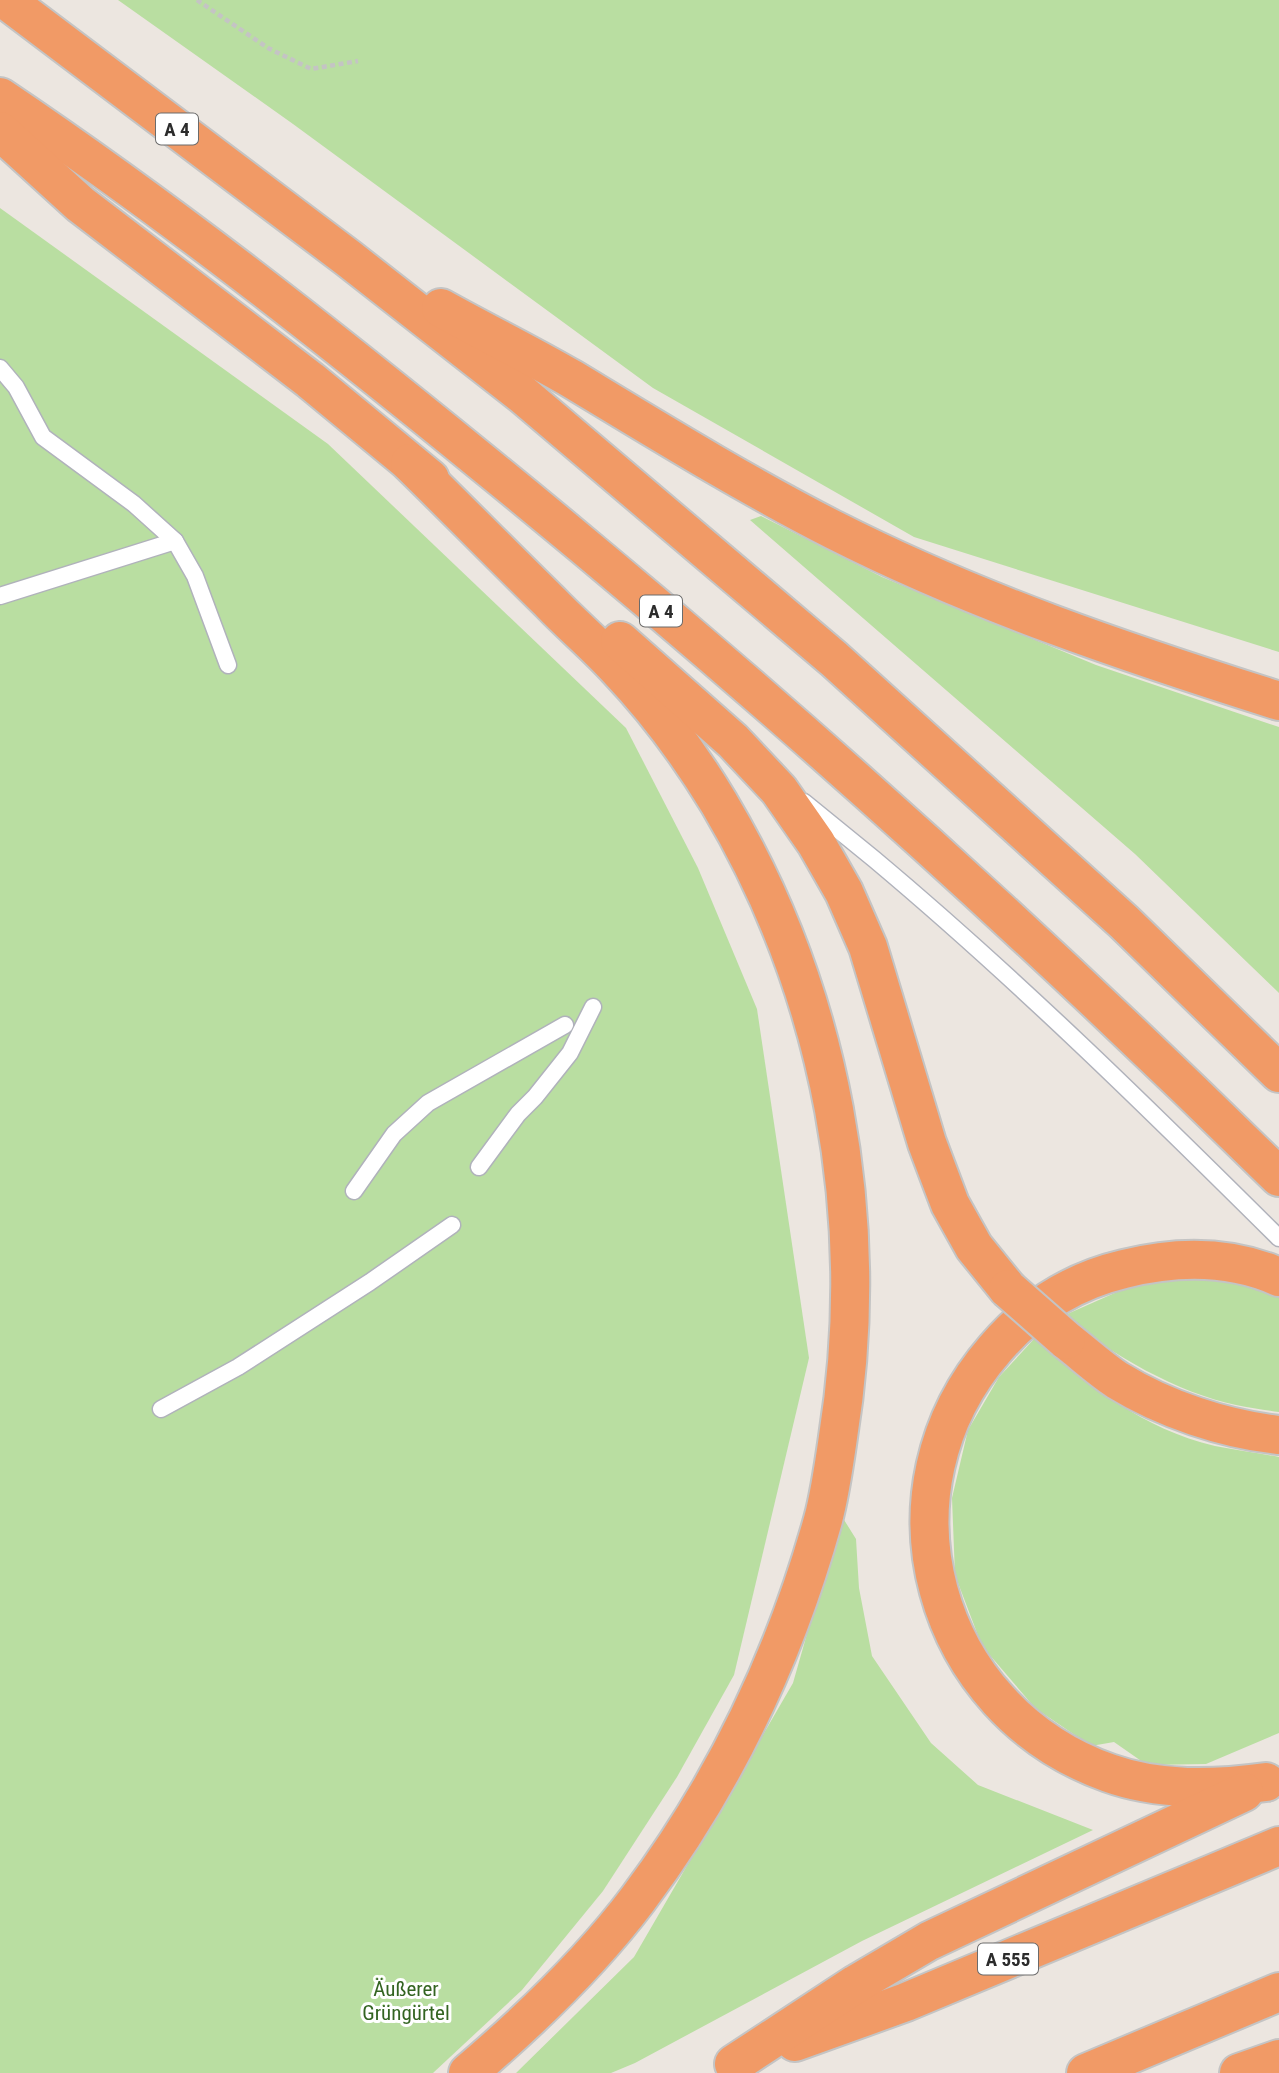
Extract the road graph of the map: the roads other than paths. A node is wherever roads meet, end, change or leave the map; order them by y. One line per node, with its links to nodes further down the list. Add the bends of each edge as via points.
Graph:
1 (6, 0): 4 (highway, A 4)
2 (0, 97): 16 (highway, A 4, via 259,284 602,559 970,883)
3 (0, 131): 6 (highway, via 80,204 310,380)
4 (348, 258): 10 (highway, via 569,377 677,444 878,551 984,599); 14 (highway, A 4, via 523,395 834,659 1124,922)
5 (0, 368): 7 (lane, via 16,387 43,437 134,504)
6 (410, 463): 11 (highway, via 582,606); 28 (highway, via 618,668 674,734 729,823 793,957 825,1067 846,1184 852,1254 846,1388 835,1458 824,1517 781,1648 704,1801 636,1902 518,2029)
7 (175, 541): 8 (lane); 9 (lane, via 195,576)
8 (0, 596)
9 (228, 666)
10 (1279, 702)
11 (733, 741): 19 (lane, via 969,943); 22 (highway, bridge, via 779,790 844,892 868,947 927,1143 950,1204 974,1247 1009,1289 1115,1379 1196,1416)
12 (593, 1007): 15 (lane, via 570,1052)
13 (565, 1025): 17 (lane, via 428,1103 394,1134)
14 (1279, 1073)
15 (479, 1167)
16 (1279, 1177)
17 (354, 1191)
18 (452, 1226): 21 (lane, via 238,1367)
19 (1279, 1238)
20 (1279, 1277): 23 (highway, via 1238,1262 1191,1259 1142,1264 1076,1285 1039,1307 978,1368 963,1394 935,1462 929,1514 941,1604 954,1636 978,1677 1035,1736 1084,1763 1143,1783 1231,1787)
21 (161, 1409)
22 (1279, 1435)
23 (1273, 1779): 27 (highway, via 929,1941)
24 (1279, 1846): 27 (highway, A 555, via 906,2002)
25 (1279, 1992): 29 (highway)
26 (1279, 2059): 30 (highway)
27 (724, 2069)
28 (467, 2073)
29 (1086, 2073)
30 (1239, 2073)

